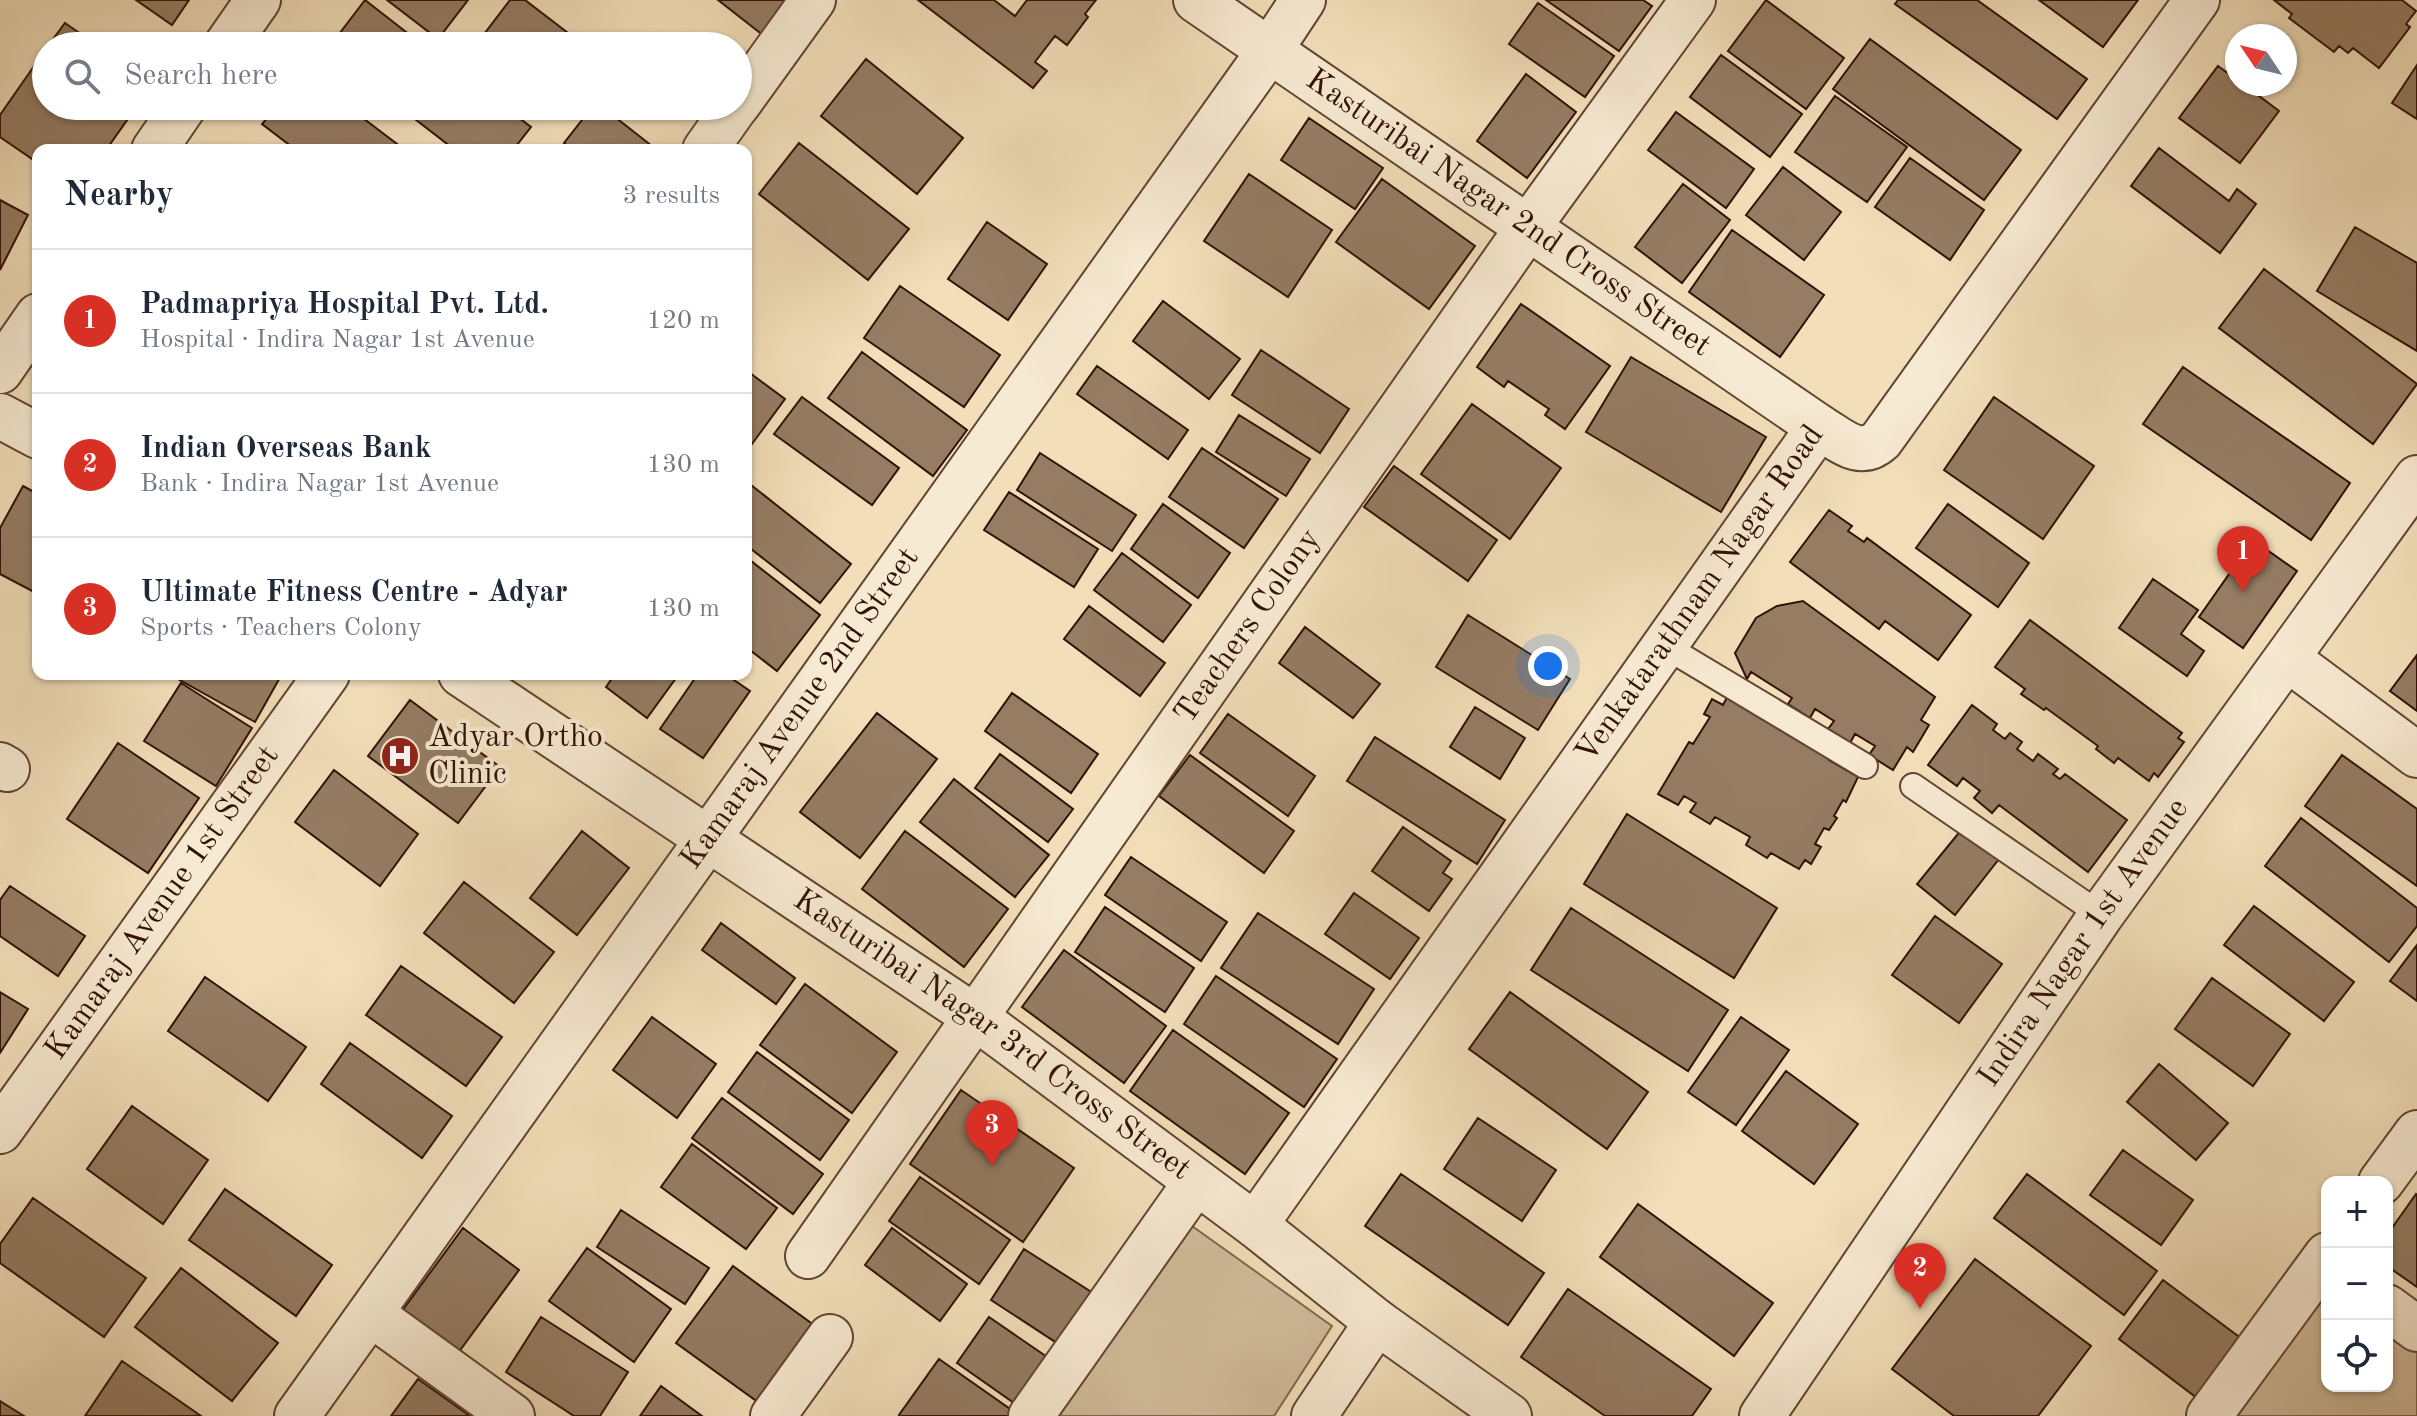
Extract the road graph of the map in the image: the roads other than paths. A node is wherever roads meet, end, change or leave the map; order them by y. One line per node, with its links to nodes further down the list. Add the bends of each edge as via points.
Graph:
1 (258, 0): 7 (street)
2 (813, 0): 9 (street)
3 (1196, 0): 8 (street, Kasturibai Nagar 2nd Cross Street)
4 (1303, 0): 8 (street, Kamaraj Avenue 2nd Street)
5 (1693, 0): 14 (street, Teachers Colony)
6 (2197, 0): 18 (street, Venkatarathnam Nagar Road, via 1881,440 1872,449 1860,450)
7 (236, 32)
8 (1270, 50): 14 (street, Kasturibai Nagar 2nd Cross Street); 28 (street, Kamaraj Avenue 2nd Street)
9 (752, 84)
10 (174, 120): 12 (street)
11 (726, 120): 13 (street)
12 (158, 144)
13 (709, 144)
14 (1529, 226): 18 (street, Kasturibai Nagar 2nd Cross Street); 30 (street, Teachers Colony)
15 (32, 325): 16 (street)
16 (0, 371)
17 (0, 416): 19 (street)
18 (1819, 427): 21 (street, Venkatarathnam Nagar Road)
19 (32, 433)
20 (2417, 478): 22 (street, Indira Nagar 1st Avenue)
21 (1663, 645): 26 (lane); 35 (street, Venkatarathnam Nagar Road)
22 (2288, 659): 25 (street); 29 (street, Indira Nagar 1st Avenue)
23 (323, 680): 31 (street, Kamaraj Avenue 1st Street)
24 (470, 680): 28 (street, Kasturibai Nagar 3rd Cross Street)
25 (2417, 755)
26 (1865, 766)
27 (1913, 786): 29 (lane)
28 (706, 839): 30 (street, Kasturibai Nagar 3rd Cross Street); 39 (street, Kamaraj Avenue 2nd Street)
29 (2101, 915): 49 (street, Indira Nagar 1st Avenue)
30 (975, 1017): 34 (street, Kasturibai Nagar 3rd Cross Street); 36 (street, Teachers Colony)
31 (0, 1131)
32 (2417, 1133): 33 (street)
33 (2385, 1176)
34 (1196, 1182): 35 (street, Kasturibai Nagar 3rd Cross Street); 46 (street)
35 (1255, 1225): 40 (street, Kasturibai Nagar 3rd Cross Street)
36 (808, 1256)
37 (2321, 1266): 50 (street)
38 (2393, 1311): 41 (street)
39 (371, 1314): 43 (street, Kamaraj Avenue 2nd Street); 44 (street)
40 (1377, 1322): 47 (street); 48 (street, Kasturibai Nagar 3rd Cross Street)
41 (2417, 1329)
42 (830, 1337): 45 (street)
43 (297, 1416)
44 (512, 1416)
45 (773, 1416)
46 (1031, 1416)
47 (1314, 1416)
48 (1509, 1416)
49 (1762, 1416)
50 (2209, 1416)

